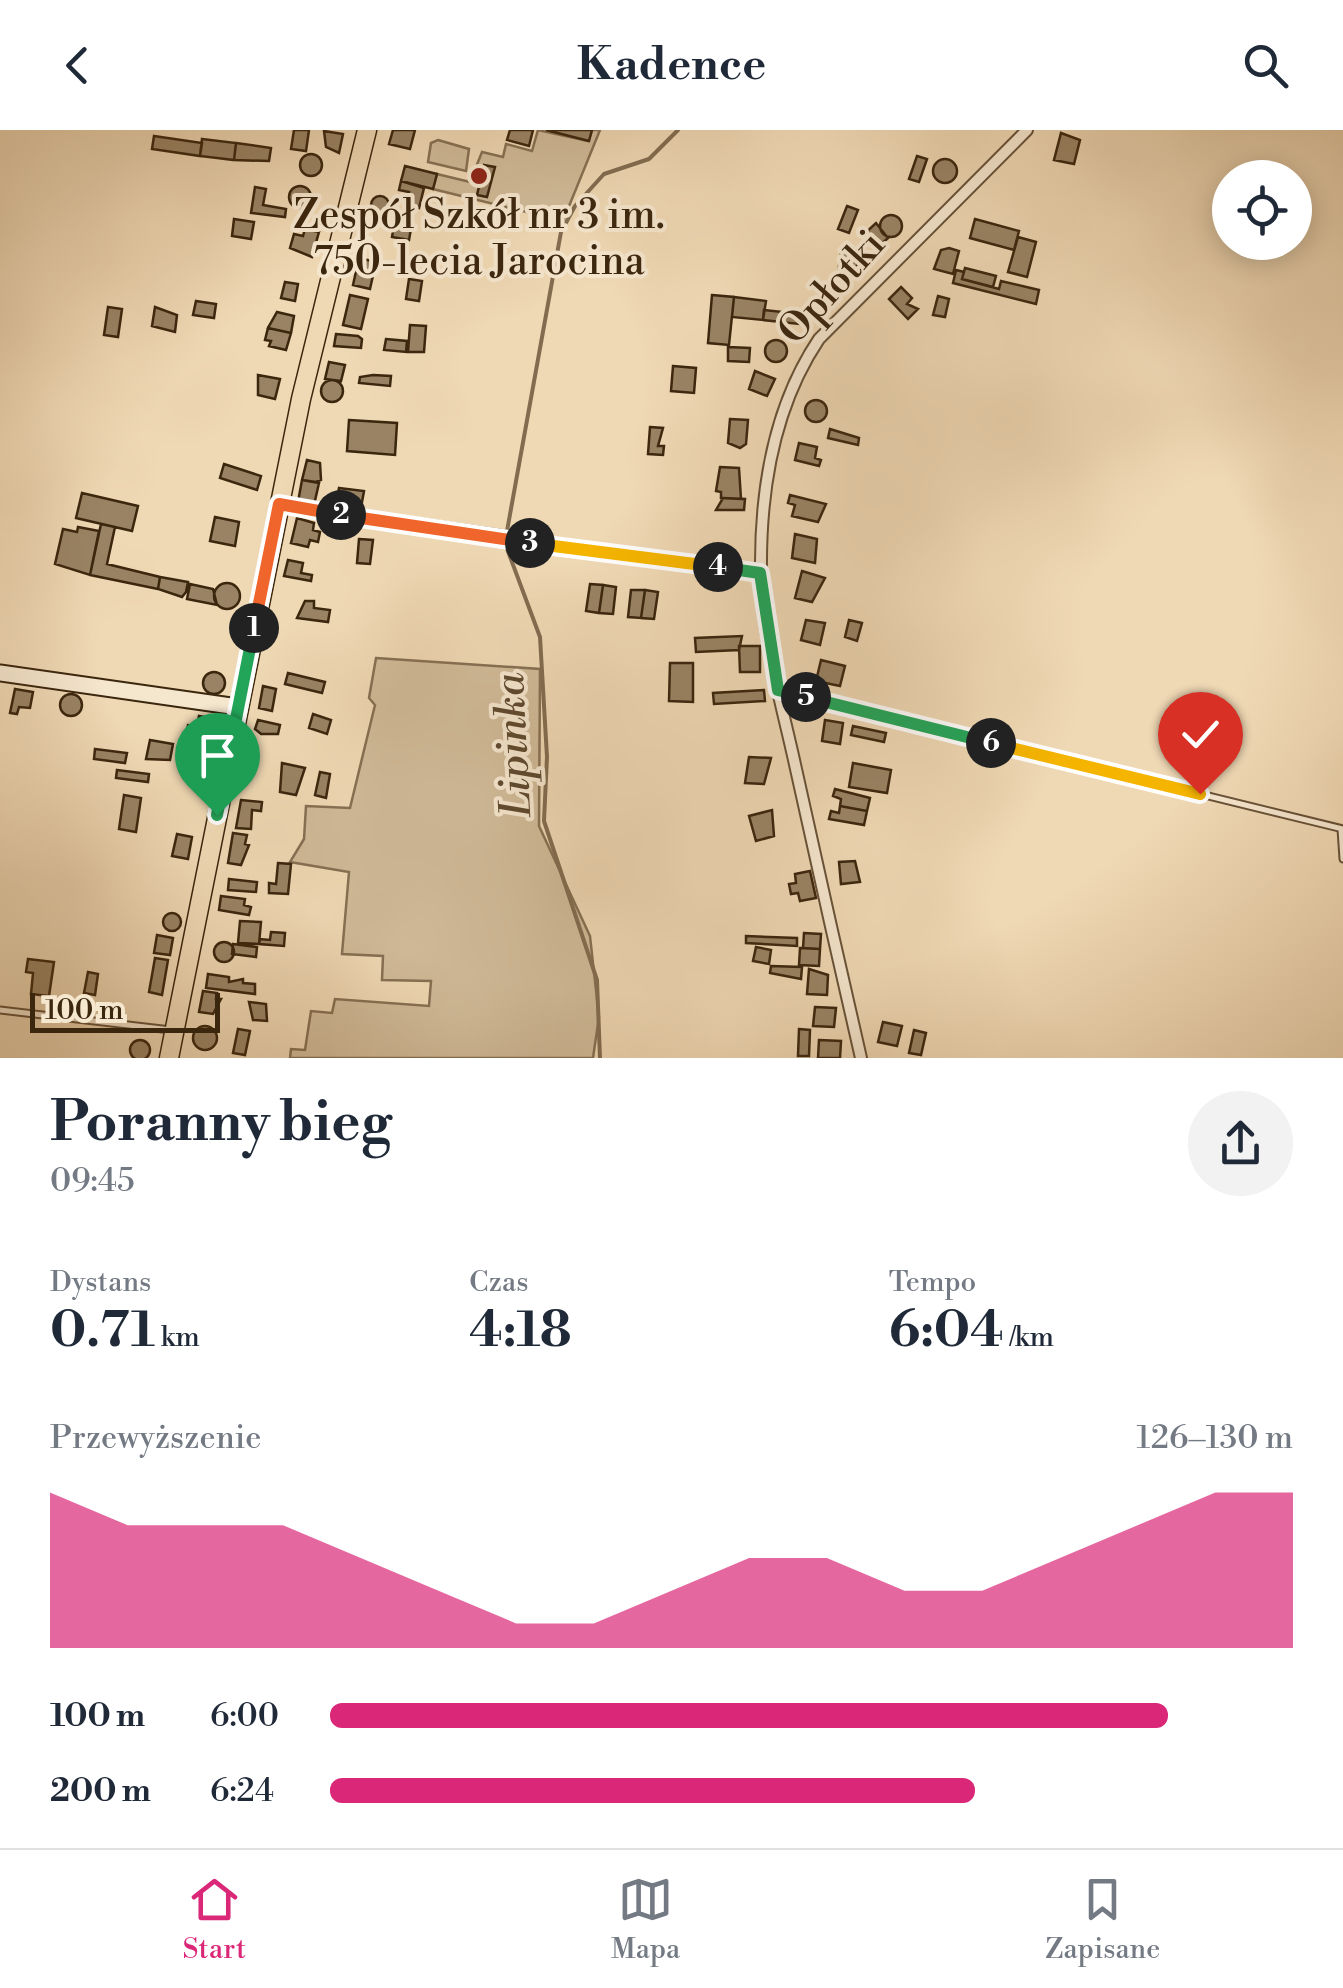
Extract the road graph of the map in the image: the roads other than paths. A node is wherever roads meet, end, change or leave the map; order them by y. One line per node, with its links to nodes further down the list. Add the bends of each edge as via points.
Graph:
1 (367, 130): 3 (main road)
2 (1026, 130): 4 (street, Opłotki, via 876,277 794,376 773,451)
3 (279, 504): 4 (street); 7 (main road)
4 (760, 573): 6 (street, Opłotki)
5 (0, 674): 7 (street)
6 (778, 690): 8 (lane); 13 (street, Opłotki)
7 (238, 707): 11 (main road)
8 (1342, 829): 9 (lane)
9 (1343, 858)
10 (0, 1010): 11 (lane)
11 (174, 1031): 12 (main road)
12 (169, 1058)
13 (861, 1058)

